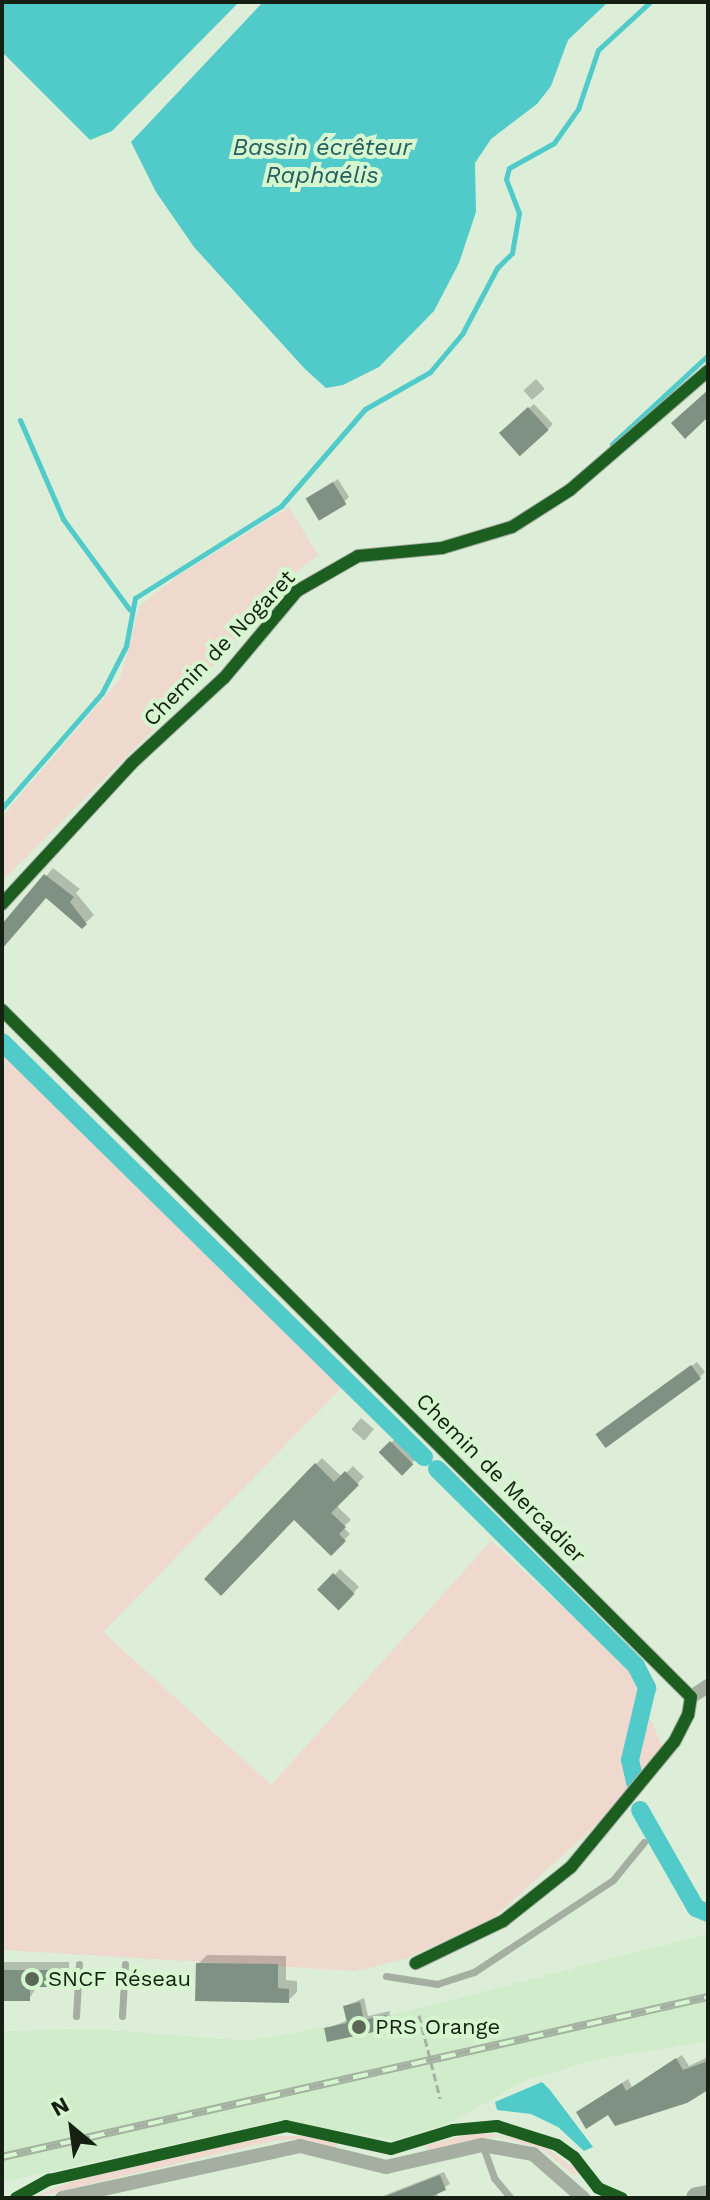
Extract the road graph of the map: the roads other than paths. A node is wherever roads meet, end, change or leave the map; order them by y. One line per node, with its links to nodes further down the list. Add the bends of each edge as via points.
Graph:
1 (708, 371): 2 (street, Chemin de Nogaret, via 570,490 512,527 442,548 358,556 297,591 224,678 131,764)
2 (2, 904)
3 (2, 1010): 5 (street, Chemin de Mercadier)
4 (708, 1686): 5 (street)
5 (691, 1697): 7 (street, via 674,1742 571,1867 503,1921)
6 (644, 1842): 10 (lane, via 613,1880 474,1972 437,1984)
7 (416, 1963)
8 (79, 1964): 11 (lane)
9 (125, 1964): 12 (lane)
10 (386, 1976)
11 (76, 2016)
12 (122, 2016)
13 (482, 2145): 14 (street, via 533,2154); 16 (street, via 386,2167 300,2146); 17 (lane, via 494,2178)
14 (574, 2192): 18 (street)
15 (708, 2196): 19 (street)
16 (62, 2198)
17 (511, 2198)
18 (583, 2198)
19 (697, 2198)

